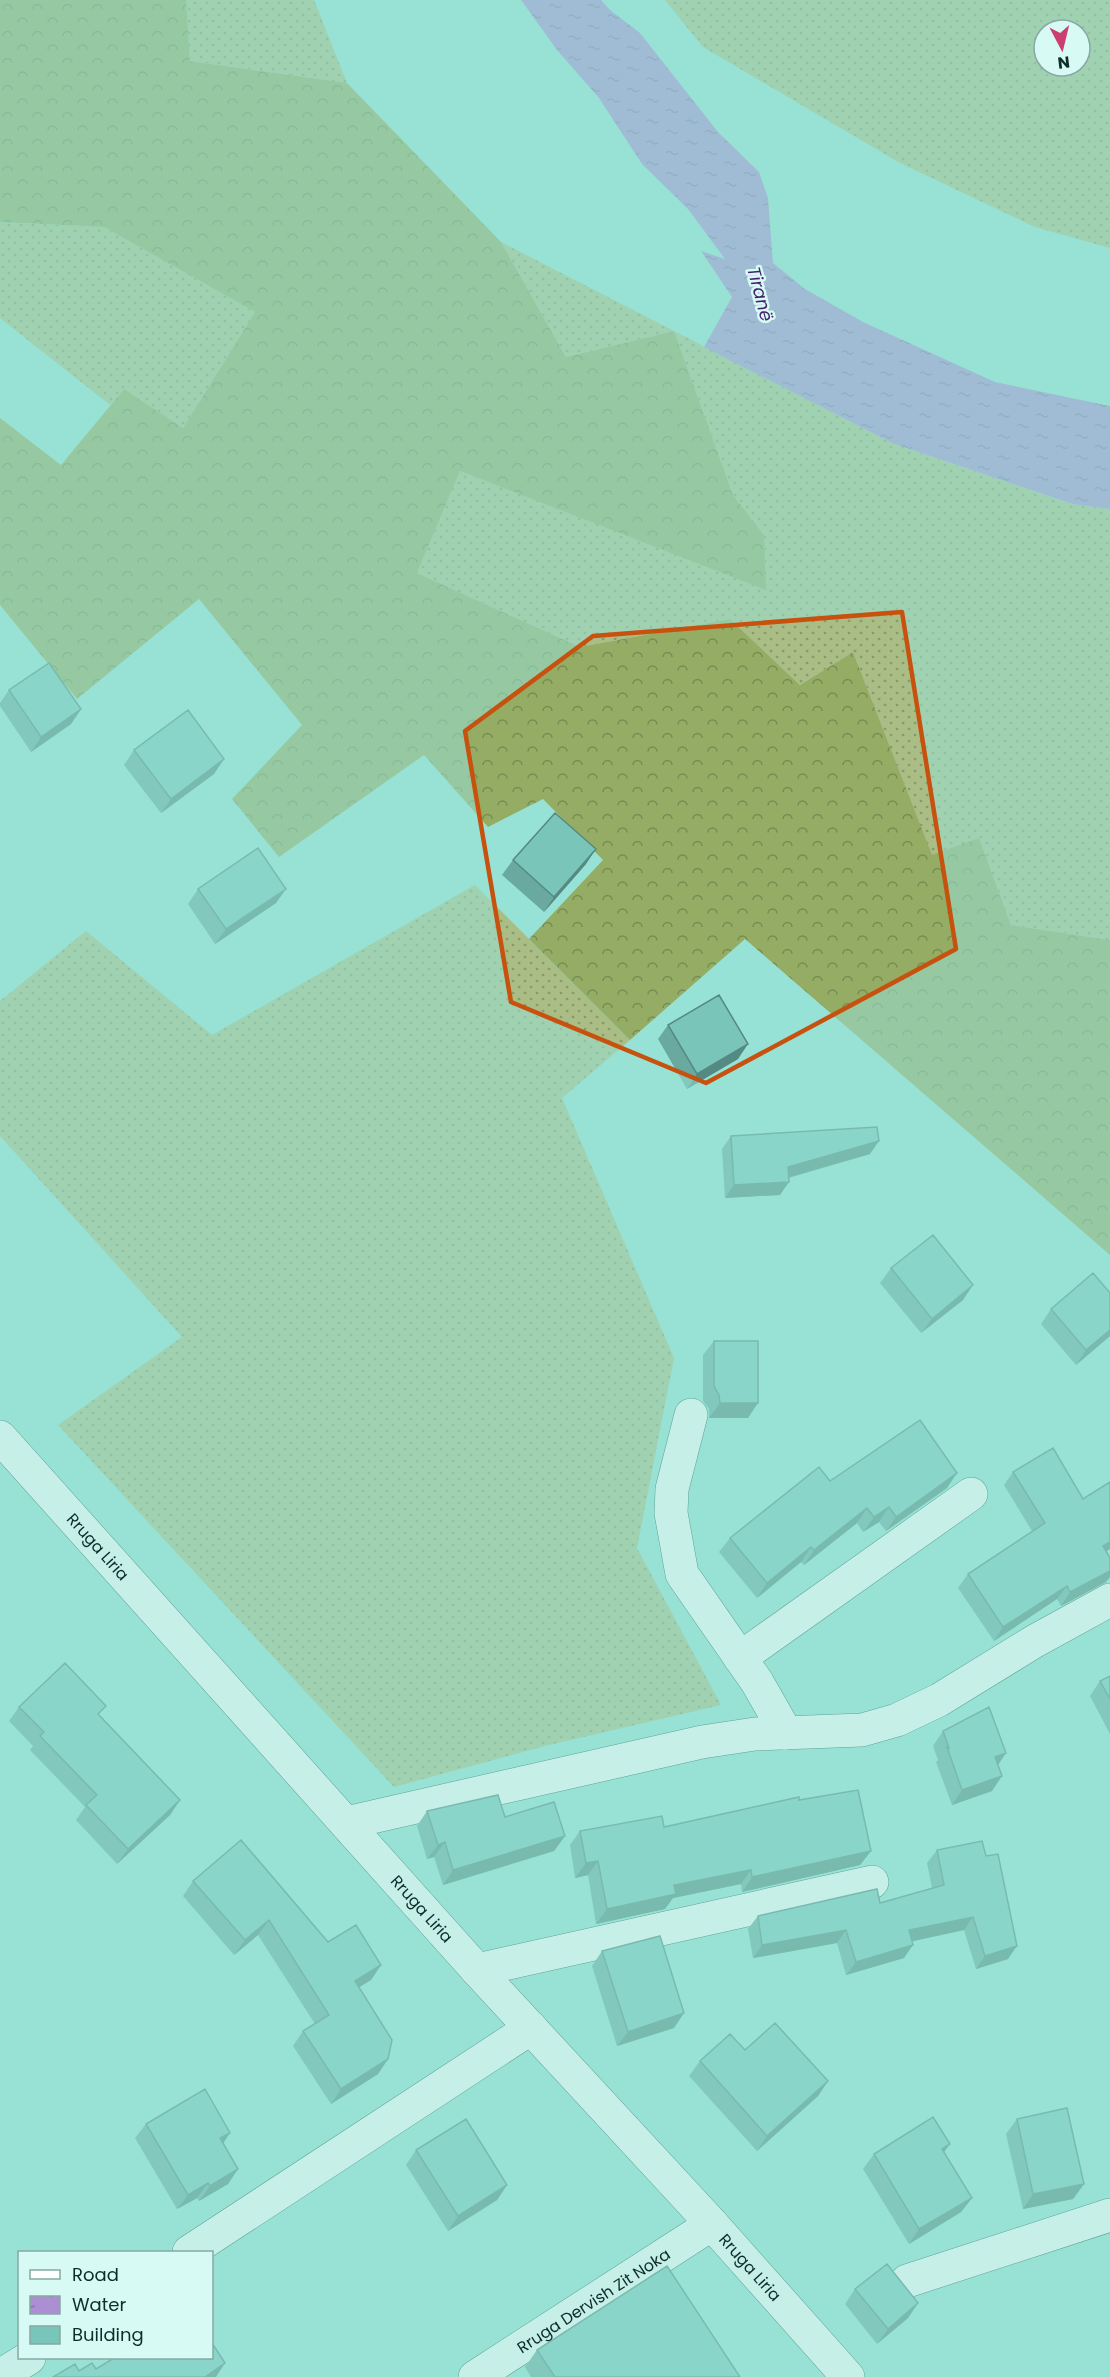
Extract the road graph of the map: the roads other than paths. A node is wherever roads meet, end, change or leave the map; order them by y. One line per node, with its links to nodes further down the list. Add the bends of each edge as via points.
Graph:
1 (691, 1415): 5 (street, via 672,1489 675,1540 682,1574)
2 (0, 1437): 7 (street, Rruga Liria)
3 (971, 1494): 5 (street)
4 (1110, 1600): 6 (street, via 939,1700 897,1720 862,1730)
5 (740, 1658): 6 (street)
6 (786, 1733): 7 (street, via 702,1742)
7 (345, 1823): 9 (street, Rruga Liria)
8 (872, 1882): 9 (street)
9 (477, 1970): 10 (street, Rruga Liria)
10 (531, 2028): 12 (street, Rruga Liria); 13 (street)
11 (1110, 2215): 14 (street)
12 (712, 2224): 17 (street, Rruga Dervish Zit Noka); 18 (street, Rruga Liria)
13 (192, 2251)
14 (907, 2281)
15 (27, 2359): 16 (street)
16 (0, 2376)
17 (475, 2377)
18 (848, 2377)

